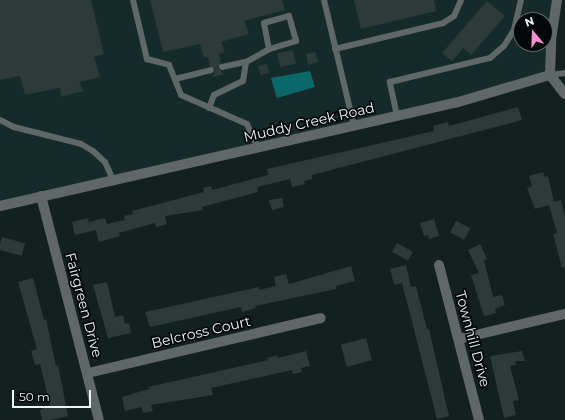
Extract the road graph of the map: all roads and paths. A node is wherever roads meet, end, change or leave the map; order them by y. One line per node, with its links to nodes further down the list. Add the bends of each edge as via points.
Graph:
1 (133, 0): 13 (lane, via 147,59 169,65)
2 (324, 0): 7 (lane)
3 (461, 0): 7 (lane, via 454,16 443,23)
4 (521, 0): 16 (lane, via 514,30 504,46 490,58 390,82)
5 (556, 1): 12 (street)
6 (269, 49): 6 (lane, via 264,23 289,16 296,41); 8 (lane)
7 (335, 49): 18 (lane)
8 (246, 62): 9 (lane); 15 (lane, via 243,81 214,95)
9 (222, 67)
10 (211, 70): 13 (lane)
11 (565, 72): 12 (lane)
12 (550, 75): 14 (street); 16 (street, Muddy Creek Road, via 455,103)
13 (175, 79): 15 (lane, via 181,95)
14 (565, 94)
15 (209, 108): 19 (lane, via 247,124)
16 (397, 116): 18 (street, Muddy Creek Road)
17 (0, 120): 20 (lane, via 14,127 81,144 105,162)
18 (354, 126): 19 (street, Muddy Creek Road)
19 (258, 148): 20 (street, Muddy Creek Road)
20 (113, 180): 21 (street, Muddy Creek Road)
21 (41, 196): 22 (street, Muddy Creek Road); 27 (street, Fairgreen Drive)
22 (0, 206)
23 (439, 265): 26 (street, Townhill Drive)
24 (565, 314): 26 (street)
25 (321, 318): 27 (street, Belcross Court)
26 (459, 339): 29 (street, Townhill Drive)
27 (88, 373): 28 (street, Fairgreen Drive)
28 (99, 420)
29 (480, 420)

